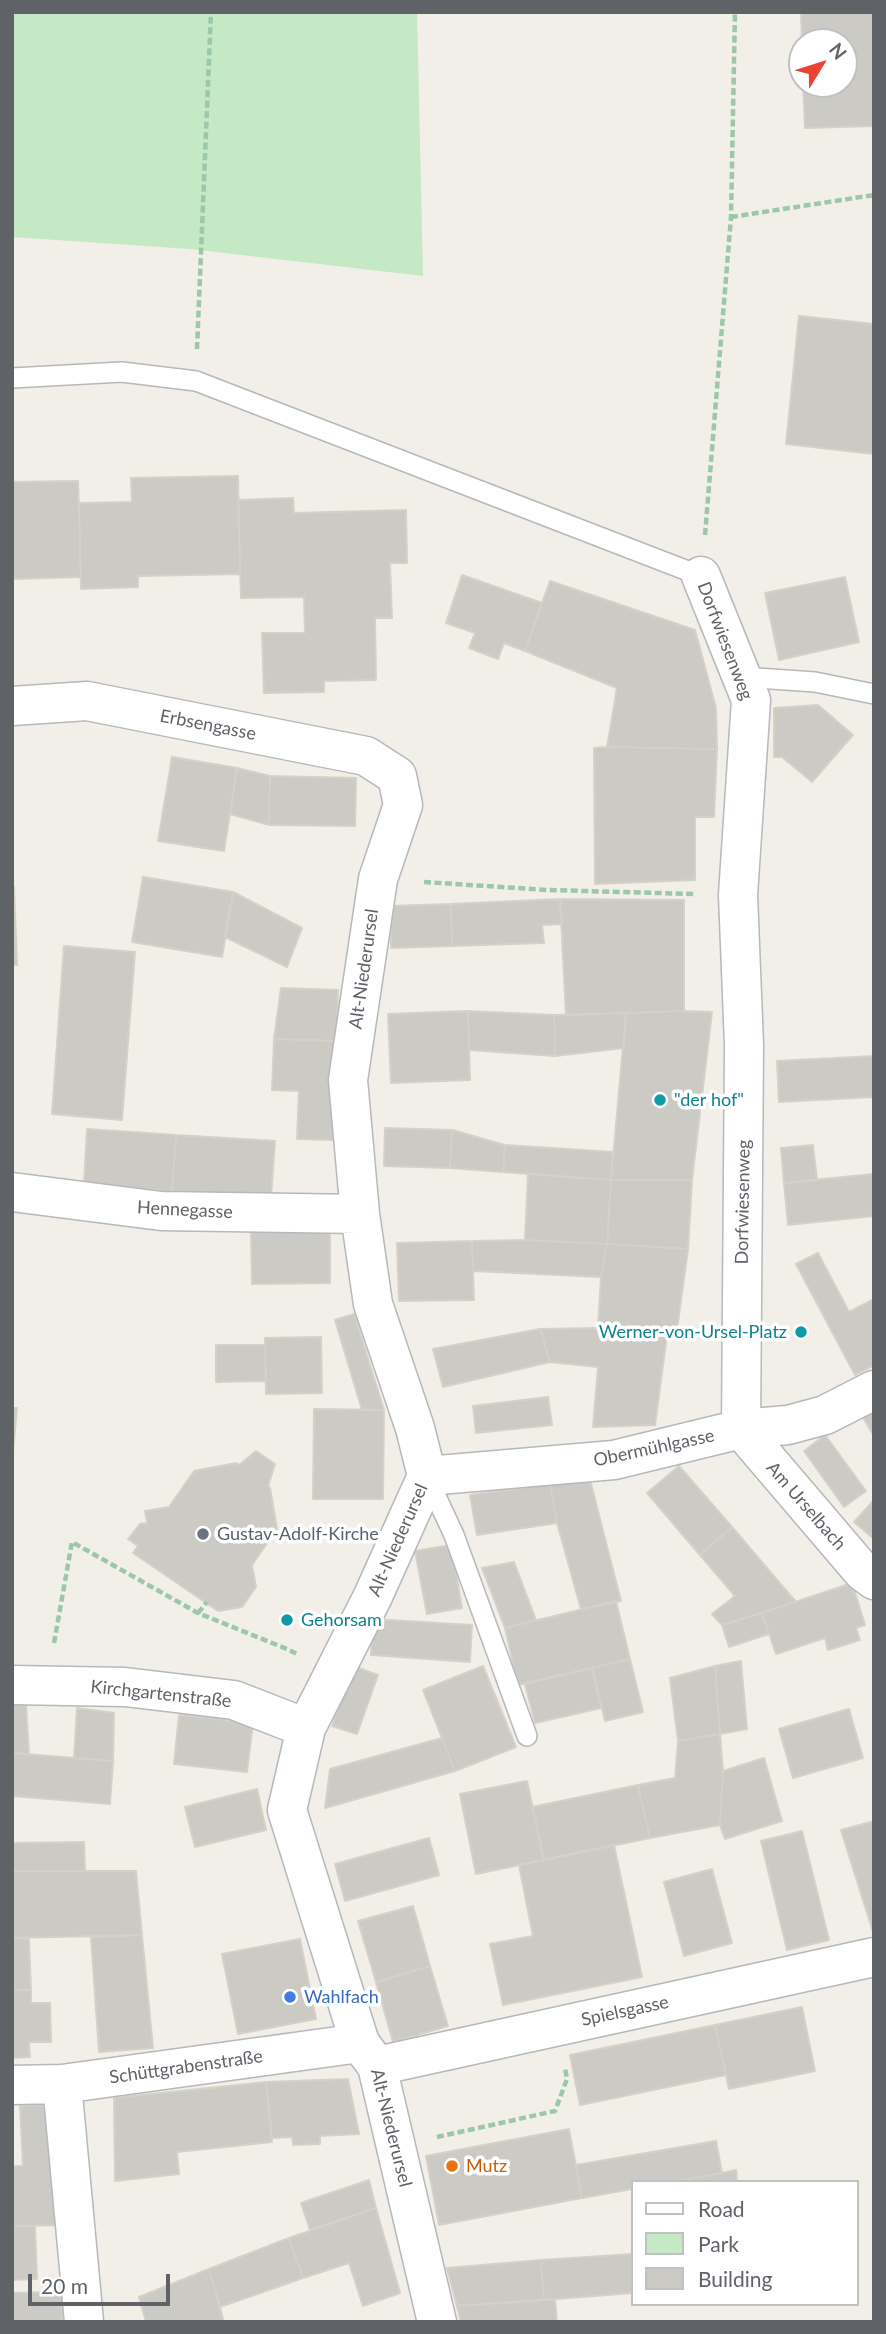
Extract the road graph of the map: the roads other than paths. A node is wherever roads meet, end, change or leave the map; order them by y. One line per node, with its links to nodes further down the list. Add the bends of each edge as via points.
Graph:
1 (12, 377): 2 (lane, Dorfwiesenweg, via 122,372 196,381)
2 (701, 576): 3 (street, Dorfwiesenweg)
3 (742, 677): 4 (lane, via 815,682); 10 (street, Dorfwiesenweg, via 751,700 738,895 744,1045)
4 (874, 694)
5 (12, 706): 6 (street, Erbsengasse, via 87,701 366,756)
6 (397, 776): 8 (street, Alt-Niederursel, via 403,805 378,878 348,1080)
7 (12, 1192): 8 (street, Hennegasse, via 161,1211)
8 (360, 1214): 11 (street, Alt-Niederursel, via 373,1304)
9 (874, 1390): 10 (street, Obermühlgasse, via 825,1415 788,1426)
10 (741, 1429): 11 (street, Obermühlgasse, via 614,1460); 12 (street, Am Urselbach)
11 (427, 1476): 14 (street, Alt-Niederursel); 15 (lane, via 454,1535)
12 (874, 1580)
13 (30, 1685): 14 (street, Kirchgartenstraße, via 125,1687 234,1700)
14 (306, 1728): 17 (street, Alt-Niederursel, via 287,1810)
15 (527, 1736)
16 (874, 1957): 17 (street, Spielsgasse)
17 (369, 2054): 18 (street, Schüttgrabenstraße); 21 (street, Alt-Niederursel)
18 (62, 2084): 19 (street, Schüttgrabenstraße); 20 (street)
19 (12, 2085)
20 (83, 2322)
21 (437, 2322)

